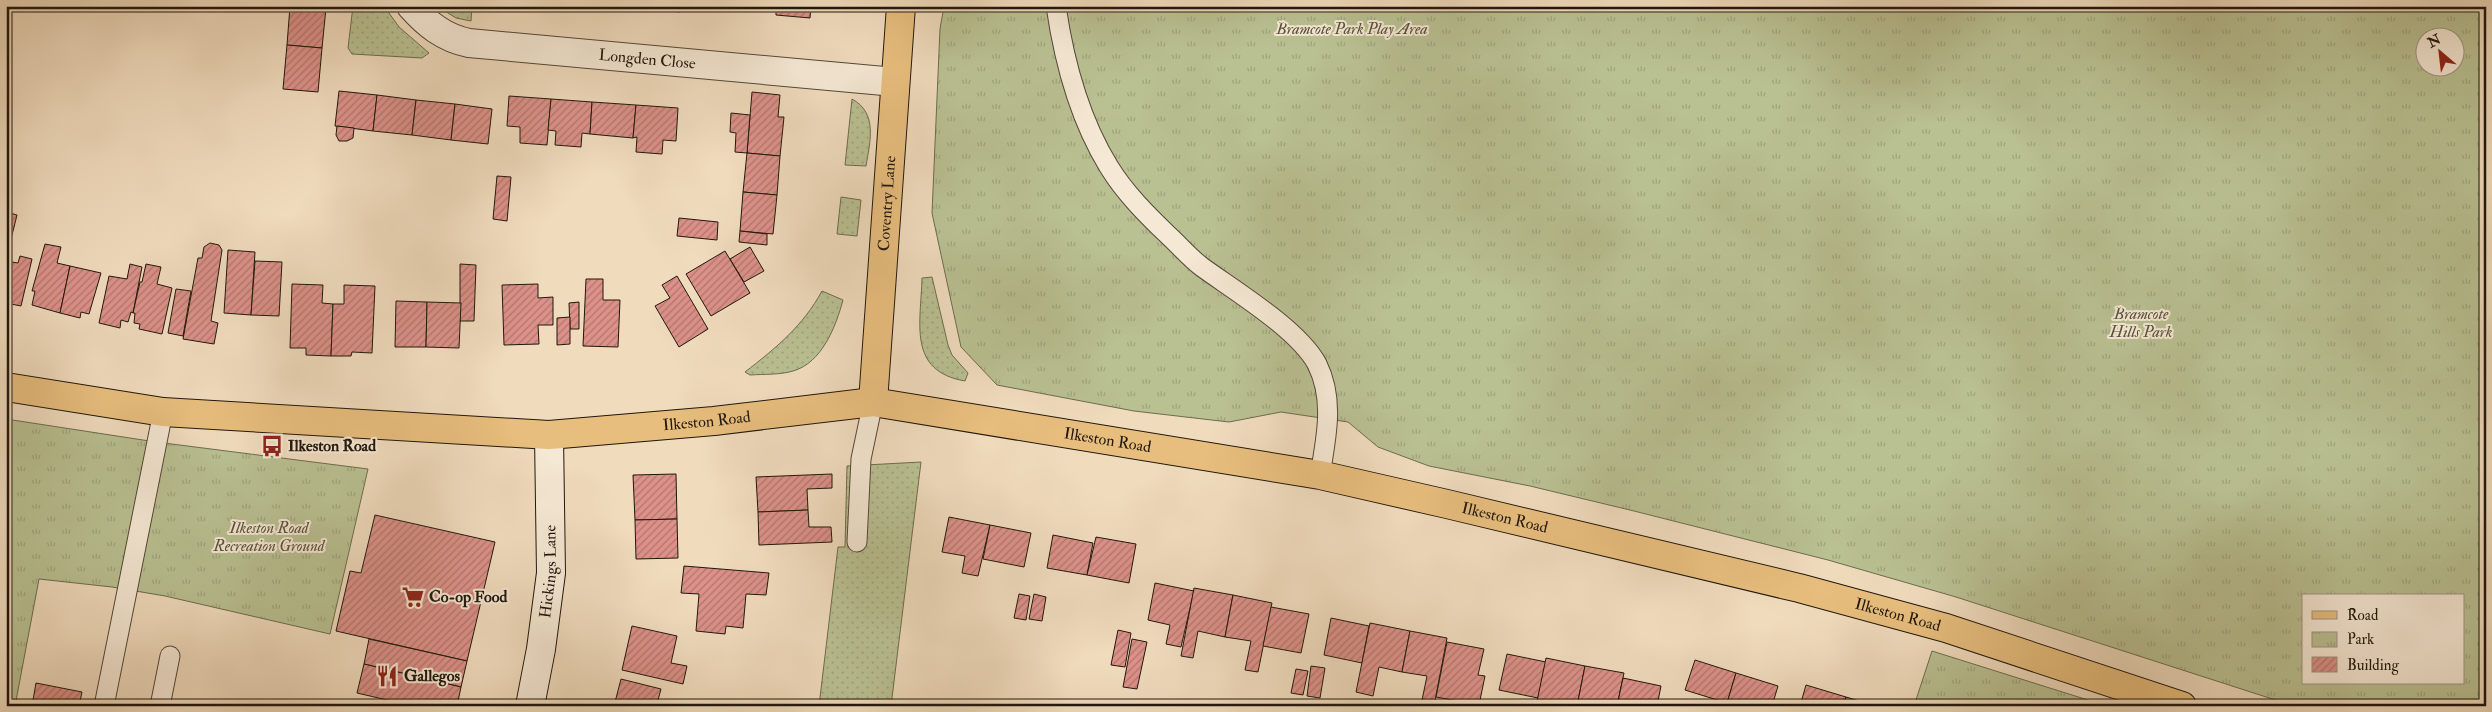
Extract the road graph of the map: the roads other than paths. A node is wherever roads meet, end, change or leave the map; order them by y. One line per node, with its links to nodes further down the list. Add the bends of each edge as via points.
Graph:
1 (411, 6): 4 (street, Longden Close, via 431,27 469,43)
2 (900, 6): 4 (main road, Coventry Lane)
3 (1056, 6): 9 (lane, via 1079,102 1099,148 1126,191 1200,266 1246,297 1305,346 1317,364 1328,401 1329,420)
4 (895, 82): 6 (main road, Coventry Lane)
5 (6, 387): 7 (main road, Ilkeston Road)
6 (874, 402): 8 (main road, Ilkeston Road, via 714,421); 9 (main road, Ilkeston Road); 10 (lane, via 861,459)
7 (163, 412): 8 (main road, Ilkeston Road); 12 (lane)
8 (549, 435): 14 (street, Hickings Lane, via 551,573)
9 (1320, 475): 15 (main road, Ilkeston Road, via 1808,590 1966,634)
10 (857, 542)
11 (170, 656): 13 (lane)
12 (104, 706)
13 (160, 706)
14 (530, 706)
15 (2182, 706)

